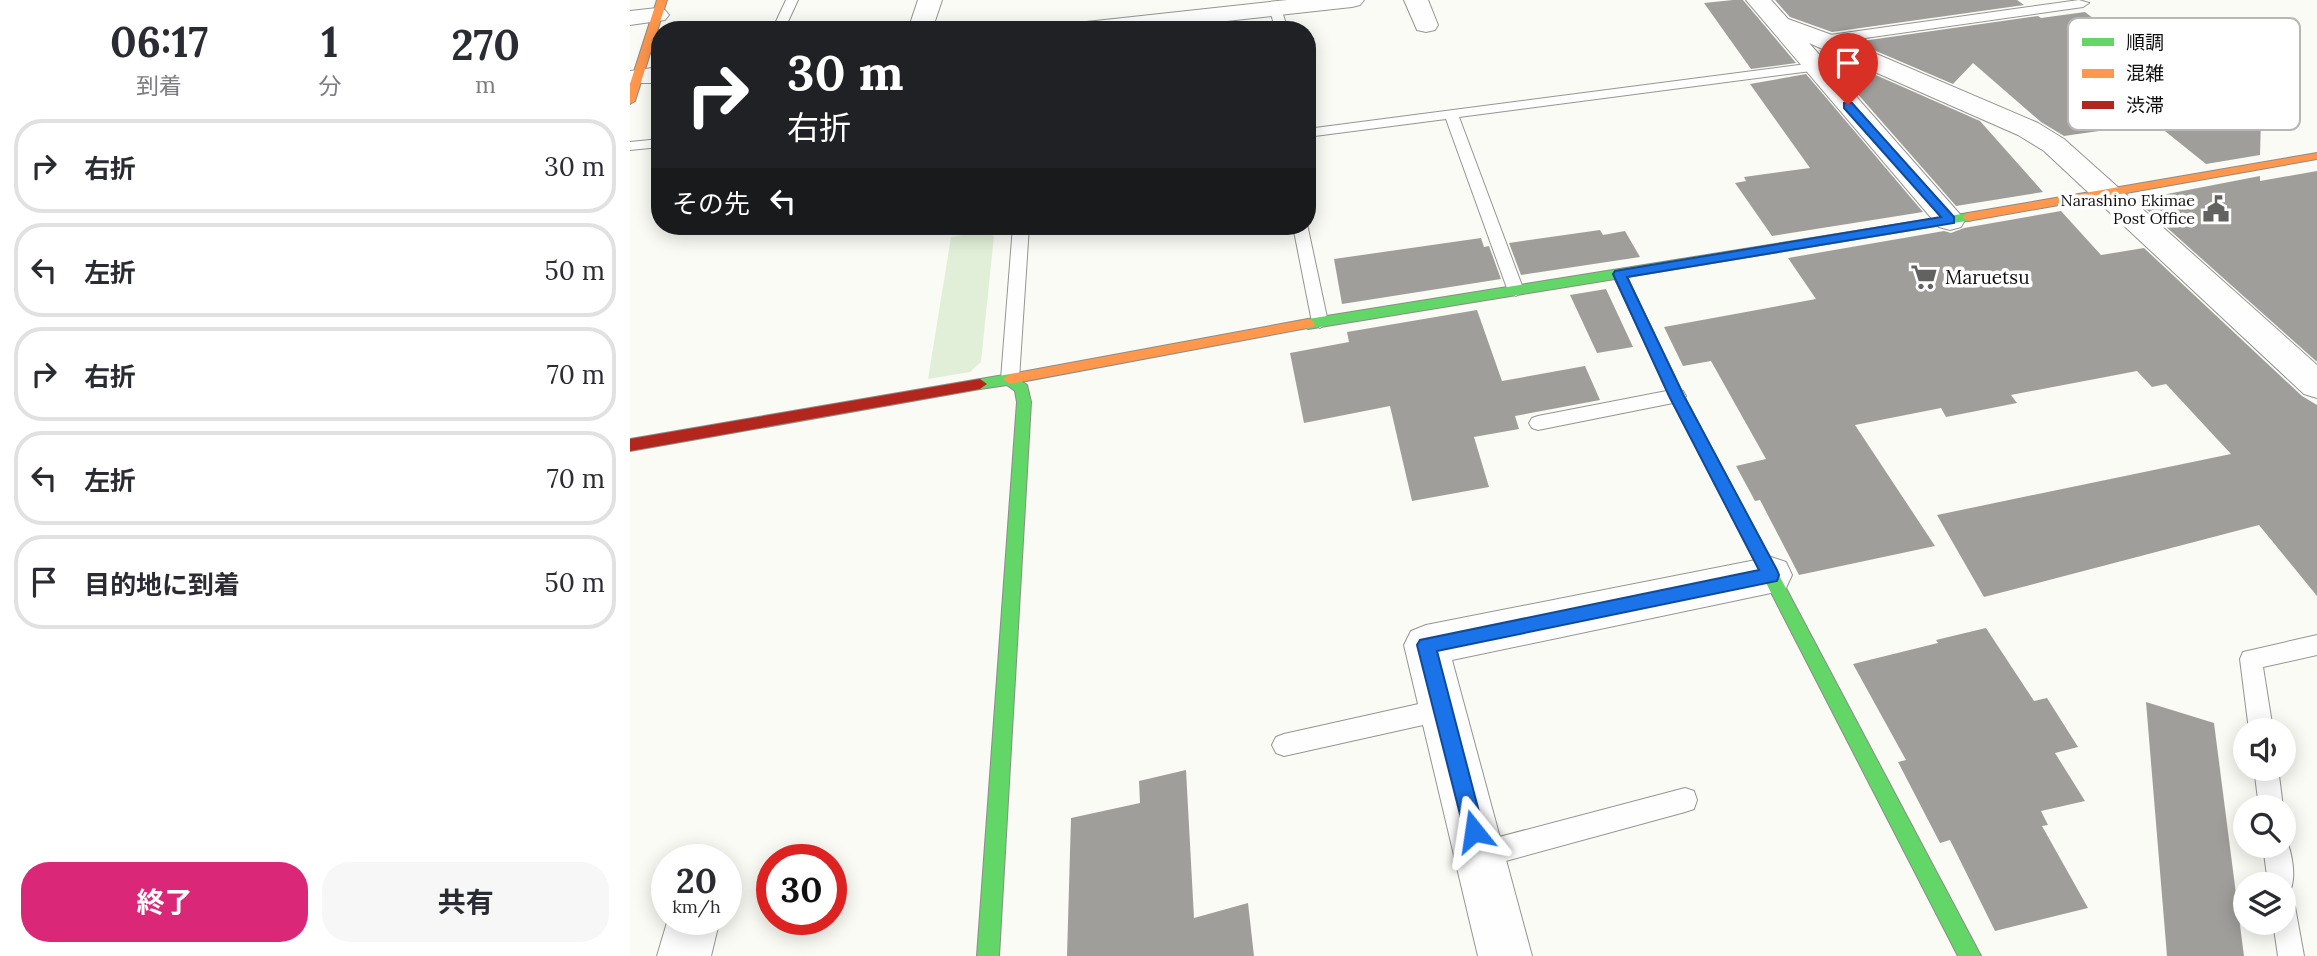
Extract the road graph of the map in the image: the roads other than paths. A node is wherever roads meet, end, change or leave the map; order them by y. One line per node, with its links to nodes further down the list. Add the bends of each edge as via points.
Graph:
1 (792, 0): 11 (lane)
2 (930, 0): 12 (street)
3 (1352, 0): 6 (street)
4 (1416, 0): 15 (street)
5 (1758, 0): 14 (street)
6 (1308, 2): 10 (street)
7 (2082, 3): 17 (lane)
8 (660, 7): 9 (street)
9 (630, 18)
10 (1278, 19): 13 (street)
11 (782, 21)
12 (923, 21)
13 (1242, 21)
14 (1777, 24): 17 (street); 18 (street)
15 (1426, 25)
16 (651, 40): 19 (street)
17 (1823, 40): 25 (street, via 2028,129 2054,145)
18 (1814, 67): 20 (lane); 26 (street)
19 (638, 87)
20 (1451, 115): 21 (lane); 30 (lane)
21 (1316, 133)
22 (651, 144): 23 (lane)
23 (630, 146)
24 (2317, 156): 25 (street)
25 (2107, 192): 26 (street); 33 (street)
26 (1950, 220): 29 (street)
27 (1020, 235): 32 (lane)
28 (1303, 235): 31 (lane)
29 (1619, 274): 30 (street); 34 (street)
30 (1516, 291): 31 (street)
31 (1320, 322): 32 (street)
32 (1010, 379): 36 (street); 47 (street, via 1022,388 1024,402)
33 (2317, 385)
34 (1677, 396): 35 (lane); 37 (street)
35 (1538, 423)
36 (630, 445)
37 (1770, 575): 39 (street, via 1426,645); 49 (street)
38 (2317, 645): 40 (lane, via 2251,659)
39 (1441, 710): 41 (lane); 43 (street)
40 (2259, 718)
41 (1284, 745)
42 (1685, 800): 43 (lane)
43 (1480, 855): 48 (street)
44 (690, 935): 46 (street)
45 (2288, 935): 50 (lane)
46 (684, 956)
47 (988, 956)
48 (1505, 956)
49 (1970, 956)
50 (2291, 956)

